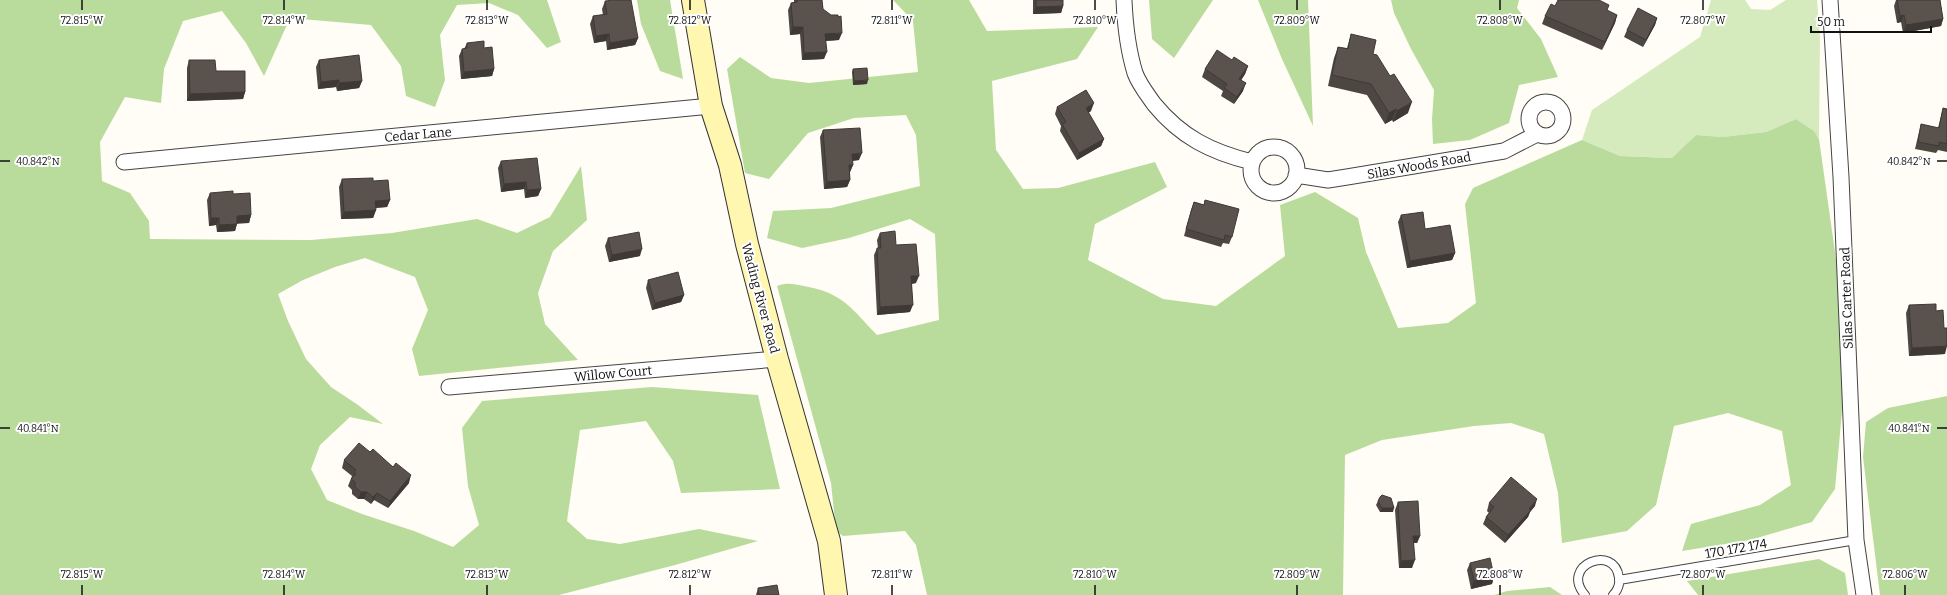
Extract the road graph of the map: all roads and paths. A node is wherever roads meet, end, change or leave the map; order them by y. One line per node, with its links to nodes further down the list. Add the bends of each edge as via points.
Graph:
1 (693, 0): 4 (main road, Wading River Road)
2 (1124, 0): 7 (street, via 1134,66 1146,92 1166,118 1183,133 1208,147 1230,157)
3 (1830, 0): 11 (street, Silas Carter Road, via 1841,177)
4 (711, 106): 6 (street, Cedar Lane); 9 (main road, Wading River Road, via 730,166)
5 (1537, 134): 8 (street, Silas Woods Road, via 1504,150 1347,178 1328,180)
6 (124, 162)
7 (1252, 162): 8 (street, via 1255,156 1268,147 1283,148 1294,158 1297,165); 8 (street, via 1252,178 1262,190 1269,193 1284,191 1291,186)
8 (1296, 175)
9 (777, 359): 10 (street, Willow Court); 13 (main road, Wading River Road, via 829,541)
10 (449, 387)
11 (1856, 540): 12 (lane, 170 172 174); 16 (street, Silas Carter Road)
12 (1620, 580): 14 (lane, via 1610,563 1592,561 1586,564 1579,575 1580,588); 15 (lane)
13 (836, 595)
14 (1585, 595)
15 (1613, 595)
16 (1864, 595)

